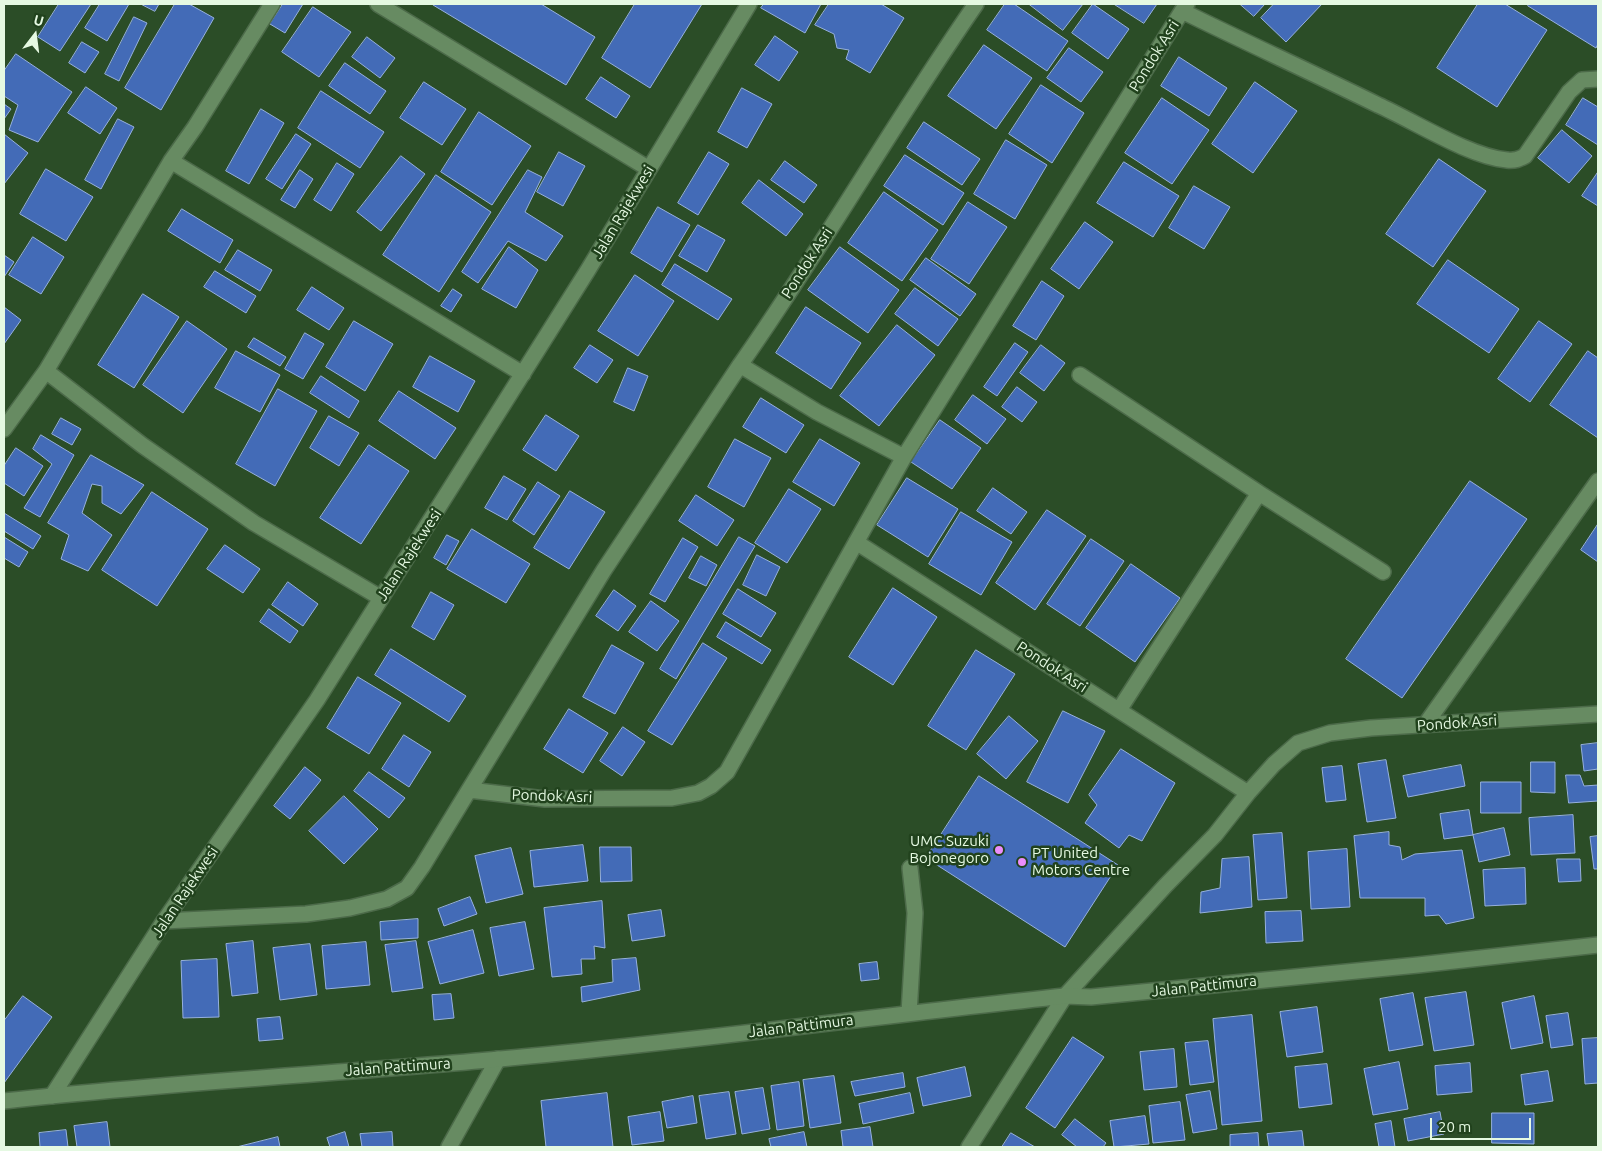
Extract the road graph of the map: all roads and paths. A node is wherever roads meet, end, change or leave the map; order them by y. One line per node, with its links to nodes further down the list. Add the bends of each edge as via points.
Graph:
1 (272, 4): 7 (street)
2 (378, 4): 8 (street)
3 (749, 4): 8 (street, Jalan Rajekwesi)
4 (976, 4): 9 (street, Pondok Asri)
5 (1184, 7): 6 (street, Pondok Asri, via 1273,56 1466,148 1506,160 1526,156 1569,92 1582,80); 14 (street, Pondok Asri)
6 (1598, 80)
7 (172, 161): 10 (street); 11 (street)
8 (649, 169): 11 (street, Jalan Rajekwesi)
9 (740, 364): 14 (street, via 817,412); 23 (street, Pondok Asri, via 604,570)
10 (46, 371): 13 (street); 19 (street, via 142,445 254,522)
11 (523, 374): 19 (street, Jalan Rajekwesi)
12 (1080, 375): 16 (street)
13 (4, 429)
14 (904, 456): 17 (street, Pondok Asri)
15 (1598, 481): 22 (street)
16 (1260, 493): 18 (street); 20 (street)
17 (856, 542): 20 (street, Pondok Asri); 23 (street, Pondok Asri, via 727,772 711,786 698,793 672,798 545,798)
18 (1383, 572)
19 (381, 598): 26 (street, Jalan Rajekwesi, via 317,700)
20 (1119, 710): 24 (street, Pondok Asri)
21 (1598, 714): 22 (street, Pondok Asri)
22 (1425, 725): 24 (street, Pondok Asri, via 1330,733 1298,743)
23 (469, 790): 26 (street, via 407,888 387,898 350,908 306,914)
24 (1248, 793): 28 (street, Pondok Asri, via 1215,835)
25 (910, 868): 29 (street, via 915,913)
26 (164, 921): 31 (street, Jalan Rajekwesi)
27 (1598, 945): 28 (street, Jalan Pattimura, via 1091,997)
28 (1065, 996): 29 (street, Jalan Pattimura); 34 (street, Pondok Asri)
29 (909, 1013): 30 (street, Jalan Pattimura, via 685,1041)
30 (498, 1059): 31 (street, Jalan Pattimura); 33 (street)
31 (52, 1096): 32 (street, Jalan Pattimura)
32 (4, 1101)
33 (449, 1147)
34 (969, 1147)

